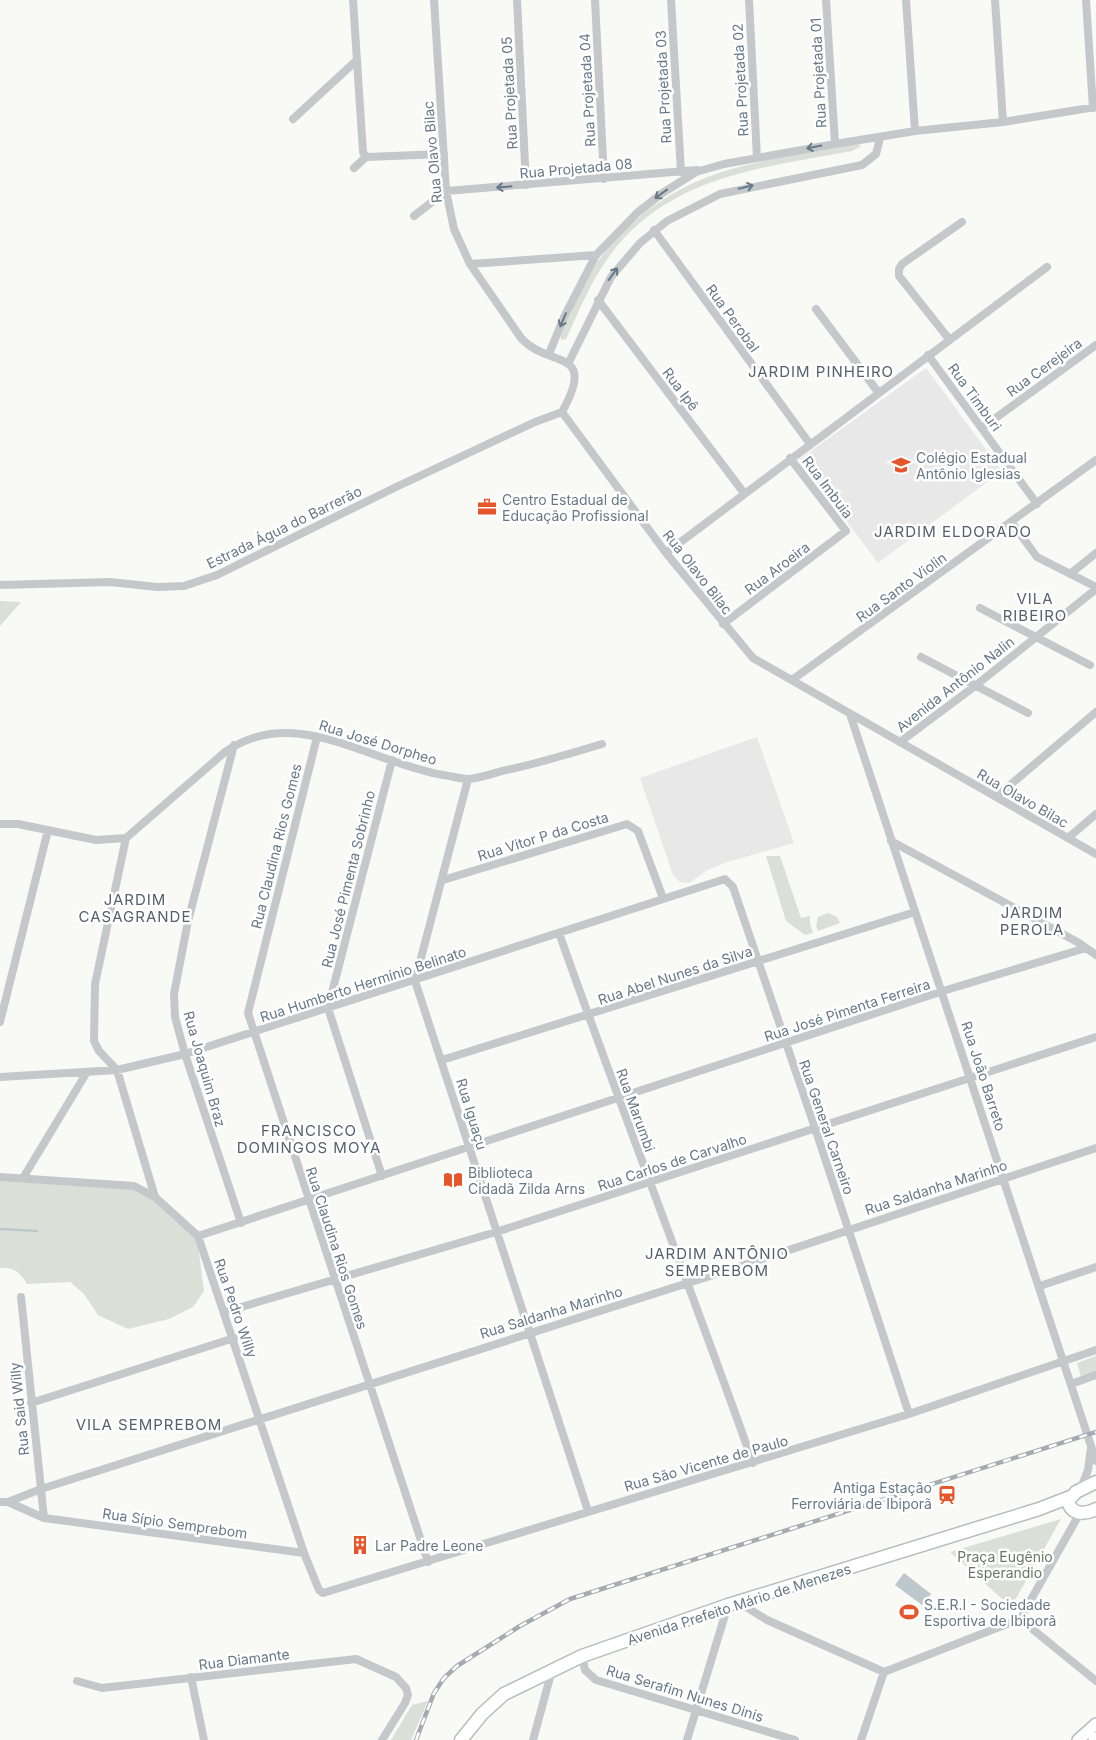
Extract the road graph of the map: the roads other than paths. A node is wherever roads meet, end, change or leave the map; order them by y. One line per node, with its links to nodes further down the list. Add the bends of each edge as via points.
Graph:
1 (353, 0): 11 (street)
2 (434, 0): 18 (street, Rua Olavo Bilac)
3 (518, 0): 25 (street, Rua Projetada 05)
4 (596, 0): 24 (street, Rua Projetada 04)
5 (671, 0): 23 (street, Rua Projetada 03)
6 (749, 0): 20 (street, Rua Projetada 02)
7 (826, 0): 17 (street, Rua Projetada 01)
8 (906, 0): 15 (street)
9 (995, 0): 14 (street)
10 (1086, 0): 12 (street)
11 (357, 60): 13 (street); 19 (street, via 362,152)
12 (1094, 107): 14 (street)
13 (293, 119)
14 (1003, 122): 15 (street)
15 (915, 131): 16 (street)
16 (880, 138): 17 (street); 29 (street, one-way to 16, via 688,208 720,194 862,165 876,154)
17 (835, 144): 20 (street, one-way to 20)
18 (444, 154): 19 (street); 26 (street, Rua Olavo Bilac)
19 (366, 156): 21 (street)
20 (757, 158): 22 (street)
21 (354, 168)
22 (709, 168): 23 (street, Rua Projetada 08); 30 (street, one-way to 30, via 685,178 661,194 614,234)
23 (681, 172): 24 (street, Rua Projetada 08)
24 (604, 179): 25 (street, Rua Projetada 08)
25 (526, 185): 26 (street, Rua Projetada 08, one-way to 26)
26 (446, 191): 27 (street); 31 (street, Rua Olavo Bilac, via 454,229)
27 (414, 216)
28 (962, 222): 35 (street, via 899,269 899,276)
29 (654, 230): 33 (street, one-way to 29, via 622,262); 43 (street, Rua Perobal)
30 (596, 256): 31 (street); 37 (street, one-way to 37, via 564,317)
31 (470, 264): 37 (street, Rua Olavo Bilac, via 526,344)
32 (1047, 268): 35 (street)
33 (598, 300): 39 (street); 46 (street, Rua Ipê)
34 (816, 310): 40 (street)
35 (949, 339): 38 (street)
36 (1096, 345): 42 (street, Rua Cerejeira)
37 (550, 354): 39 (street, Rua Olavo Bilac)
38 (928, 355): 40 (street); 42 (street, Rua Timburi)
39 (568, 364): 41 (street, via 574,374 575,386)
40 (878, 392): 43 (street)
41 (562, 412): 50 (street, Rua Olavo Bilac); 53 (street, Estrada Água do Barrerão, via 394,488 216,575 184,586 110,582)
42 (982, 428): 47 (street, Rua Timburi)
43 (810, 444): 44 (street)
44 (790, 458): 46 (street); 49 (street, Rua Imbuia)
45 (1096, 460): 47 (street, Rua Santo Violin)
46 (744, 493): 50 (street)
47 (1037, 504): 48 (street, Rua Santo Violin)
48 (1012, 522): 52 (street, via 1037,557); 60 (street, Rua Santo Violin)
49 (846, 532): 56 (street, Rua Aroeira)
50 (666, 553): 56 (street, Rua Olavo Bilac)
51 (1096, 553): 52 (street)
52 (1070, 574): 54 (street)
53 (0, 585)
54 (1096, 588): 57 (street, Avenida Antônio Nalin)
55 (980, 608): 57 (street)
56 (724, 624): 60 (street, Rua Olavo Bilac, via 753,658)
57 (1037, 637): 59 (street); 61 (street, Avenida Antônio Nalin)
58 (921, 658): 61 (street)
59 (1090, 665)
60 (792, 680): 64 (street, Rua Olavo Bilac)
61 (975, 686): 63 (street); 66 (street, Avenida Antônio Nalin)
62 (1096, 712): 71 (street)
63 (1028, 713)
64 (850, 714): 66 (street, Rua Olavo Bilac); 77 (street, Rua João Barreto)
65 (317, 737): 68 (street, Rua José Dorpheo, via 271,732); 69 (street, Rua José Dorpheo, via 363,748); 92 (street, Rua Claudina Rios Gomes, via 249,1003 248,1013)
66 (900, 742): 71 (street, Rua Olavo Bilac)
67 (602, 744): 70 (street, Rua José Dorpheo, via 545,762)
68 (234, 745): 75 (street, Rua José Dorpheo); 95 (street, Rua Joaquim Braz, via 188,921 174,994 175,1017)
69 (392, 760): 70 (street, Rua José Dorpheo); 89 (street, Rua José Pimenta Sobrinho)
70 (468, 779): 80 (street)
71 (996, 797): 76 (street, Rua Olavo Bilac)
72 (1096, 814): 76 (street)
73 (0, 824): 74 (street)
74 (48, 830): 75 (street, via 96,840); 91 (street)
75 (126, 838): 97 (street, via 93,995 96,1047)
76 (1068, 838): 78 (street, Rua Olavo Bilac)
77 (891, 841): 82 (street, Rua João Barreto); 84 (street)
78 (1096, 854)
79 (725, 878): 81 (street, Rua Humberto Hermínio Belinato); 86 (street, Rua General Carneiro, via 733,887)
80 (443, 880): 81 (street, Rua Vitor P da Costa, via 627,824 638,831); 87 (street)
81 (663, 898): 83 (street, Rua Humberto Hermínio Belinato)
82 (915, 912): 86 (street, Rua Abel Nunes da Silva); 88 (street, Rua João Barreto)
83 (559, 933): 87 (street, Rua Humberto Hermínio Belinato); 90 (street, Rua Marumbi)
84 (1086, 948): 85 (street); 88 (street, Rua José Pimenta Ferreira)
85 (1096, 955)
86 (757, 962): 90 (street, Rua Abel Nunes da Silva); 94 (street, Rua General Carneiro)
87 (415, 980): 89 (street, Rua Humberto Hermínio Belinato); 96 (street, Rua Iguaçu)
88 (943, 992): 94 (street, Rua José Pimenta Ferreira); 100 (street, Rua João Barreto)
89 (328, 1008): 92 (street, Rua Humberto Hermínio Belinato); 106 (street)
90 (588, 1016): 96 (street, Rua Abel Nunes da Silva); 101 (street, Rua Marumbi)
91 (0, 1022)
92 (254, 1033): 95 (street, Rua Humberto Hermínio Belinato); 111 (street, Rua Claudina Rios Gomes)
93 (1096, 1037): 100 (street, Rua Carlos de Carvalho)
94 (786, 1044): 101 (street, Rua José Pimenta Ferreira); 102 (street, Rua General Carneiro)
95 (185, 1054): 97 (street, Rua Humberto Hermínio Belinato); 112 (street, Rua Joaquim Braz)
96 (442, 1060): 103 (street, Rua Iguaçu)
97 (117, 1070): 98 (street, Rua Humberto Hermínio Belinato); 110 (street)
98 (87, 1072): 99 (street, Rua Humberto Hermínio Belinato); 107 (street)
99 (0, 1077)
100 (971, 1077): 102 (street, Rua Carlos de Carvalho); 108 (street, Rua João Barreto)
101 (618, 1100): 103 (street, Rua José Pimenta Ferreira); 109 (street, Rua Marumbi)
102 (815, 1128): 109 (street, Rua Carlos de Carvalho); 113 (street, Rua General Carneiro)
103 (469, 1146): 106 (street, Rua José Pimenta Ferreira); 114 (street, Rua Iguaçu)
104 (1096, 1148): 108 (street, Rua Saldanha Marinho)
105 (0, 1176): 107 (street, Rua Pedro Willy)
106 (382, 1176): 111 (street, Rua José Pimenta Ferreira)
107 (23, 1178): 110 (street, Rua Pedro Willy, via 134,1186)
108 (1004, 1178): 113 (street, Rua Saldanha Marinho); 119 (street, Rua João Barreto)
109 (649, 1182): 114 (street, Rua Carlos de Carvalho); 118 (street, Rua Marumbi)
110 (155, 1197): 115 (street, Rua Pedro Willy)
111 (308, 1201): 112 (street, Rua José Pimenta Ferreira); 117 (street, Rua Claudina Rios Gomes)
112 (241, 1223): 115 (street, Rua José Pimenta Ferreira)
113 (848, 1230): 118 (street, Rua Saldanha Marinho); 130 (street, Rua General Carneiro)
114 (496, 1232): 117 (street, Rua Carlos de Carvalho); 122 (street, Rua Iguaçu)
115 (198, 1236): 121 (street, Rua Pedro Willy)
116 (1096, 1268): 119 (street)
117 (335, 1280): 121 (street, Rua Carlos de Carvalho); 127 (street, Rua Claudina Rios Gomes)
118 (688, 1282): 122 (street, Rua Saldanha Marinho); 134 (street, Rua Marumbi)
119 (1040, 1286): 125 (street, Rua João Barreto)
120 (21, 1297): 129 (street, Rua Said Willy)
121 (224, 1312): 123 (street, Rua Pedro Willy)
122 (528, 1332): 127 (street, Rua Saldanha Marinho); 140 (street, Rua Iguaçu)
123 (234, 1338): 129 (street); 131 (street, Rua Pedro Willy)
124 (1096, 1350): 125 (street, Rua São Vicente de Paulo)
125 (1064, 1362): 128 (street, Rua João Barreto); 130 (street, Rua São Vicente de Paulo)
126 (1096, 1374): 128 (street)
127 (368, 1383): 131 (street, Rua Saldanha Marinho); 144 (street, Rua Claudina Rios Gomes)
128 (1070, 1384): 132 (street, Rua João Barreto)
129 (31, 1404): 137 (street, Rua Said Willy)
130 (909, 1414): 134 (street, Rua São Vicente de Paulo)
131 (260, 1418): 137 (street, Rua Saldanha Marinho); 143 (street, Rua Pedro Willy)
132 (1092, 1446): 133 (street, Rua João Barreto); 136 (street)
133 (1096, 1461)
134 (753, 1464): 140 (street, Rua São Vicente de Paulo)
135 (1096, 1482): 136 (main road)
136 (1081, 1488): 139 (main road)
137 (41, 1489): 138 (street, Rua Saldanha Marinho); 142 (street, Rua Said Willy)
138 (4, 1502): 142 (street, Rua Sípio Semprebom)
139 (1073, 1506): 141 (main road); 146 (main road, Avenida Prefeito Mário de Menezes, via 1039,1509); 147 (street)
140 (588, 1511): 144 (street, Rua São Vicente de Paulo)
141 (1095, 1511)
142 (44, 1518): 143 (street, Rua Sípio Semprebom)
143 (304, 1553): 145 (street, Rua Pedro Willy)
144 (428, 1562): 145 (street, Rua São Vicente de Paulo)
145 (321, 1593)
146 (733, 1604): 148 (main road, Avenida Prefeito Mário de Menezes); 150 (street); 154 (street)
147 (1020, 1618): 150 (street); 152 (street)
148 (582, 1656): 149 (main road, Avenida Prefeito Mário de Menezes); 154 (street, Rua Serafim Nunes Dinis, via 585,1670 596,1680)
149 (552, 1670): 158 (main road, Avenida Prefeito Mário de Menezes, via 504,1694); 159 (street)
150 (884, 1672): 162 (street)
151 (191, 1677): 153 (street, Rua Diamante, via 102,1688); 156 (street); 157 (street, Rua Diamante, via 352,1659 396,1678 406,1688 405,1703)
152 (1096, 1680)
153 (77, 1681)
154 (696, 1708): 160 (street); 161 (street, Rua Serafim Nunes Dinis)
155 (1096, 1724): 163 (main road)
156 (204, 1740)
157 (382, 1740)
158 (460, 1740)
159 (533, 1740)
160 (687, 1740)
161 (795, 1740)
162 (861, 1740)
163 (1078, 1740)

